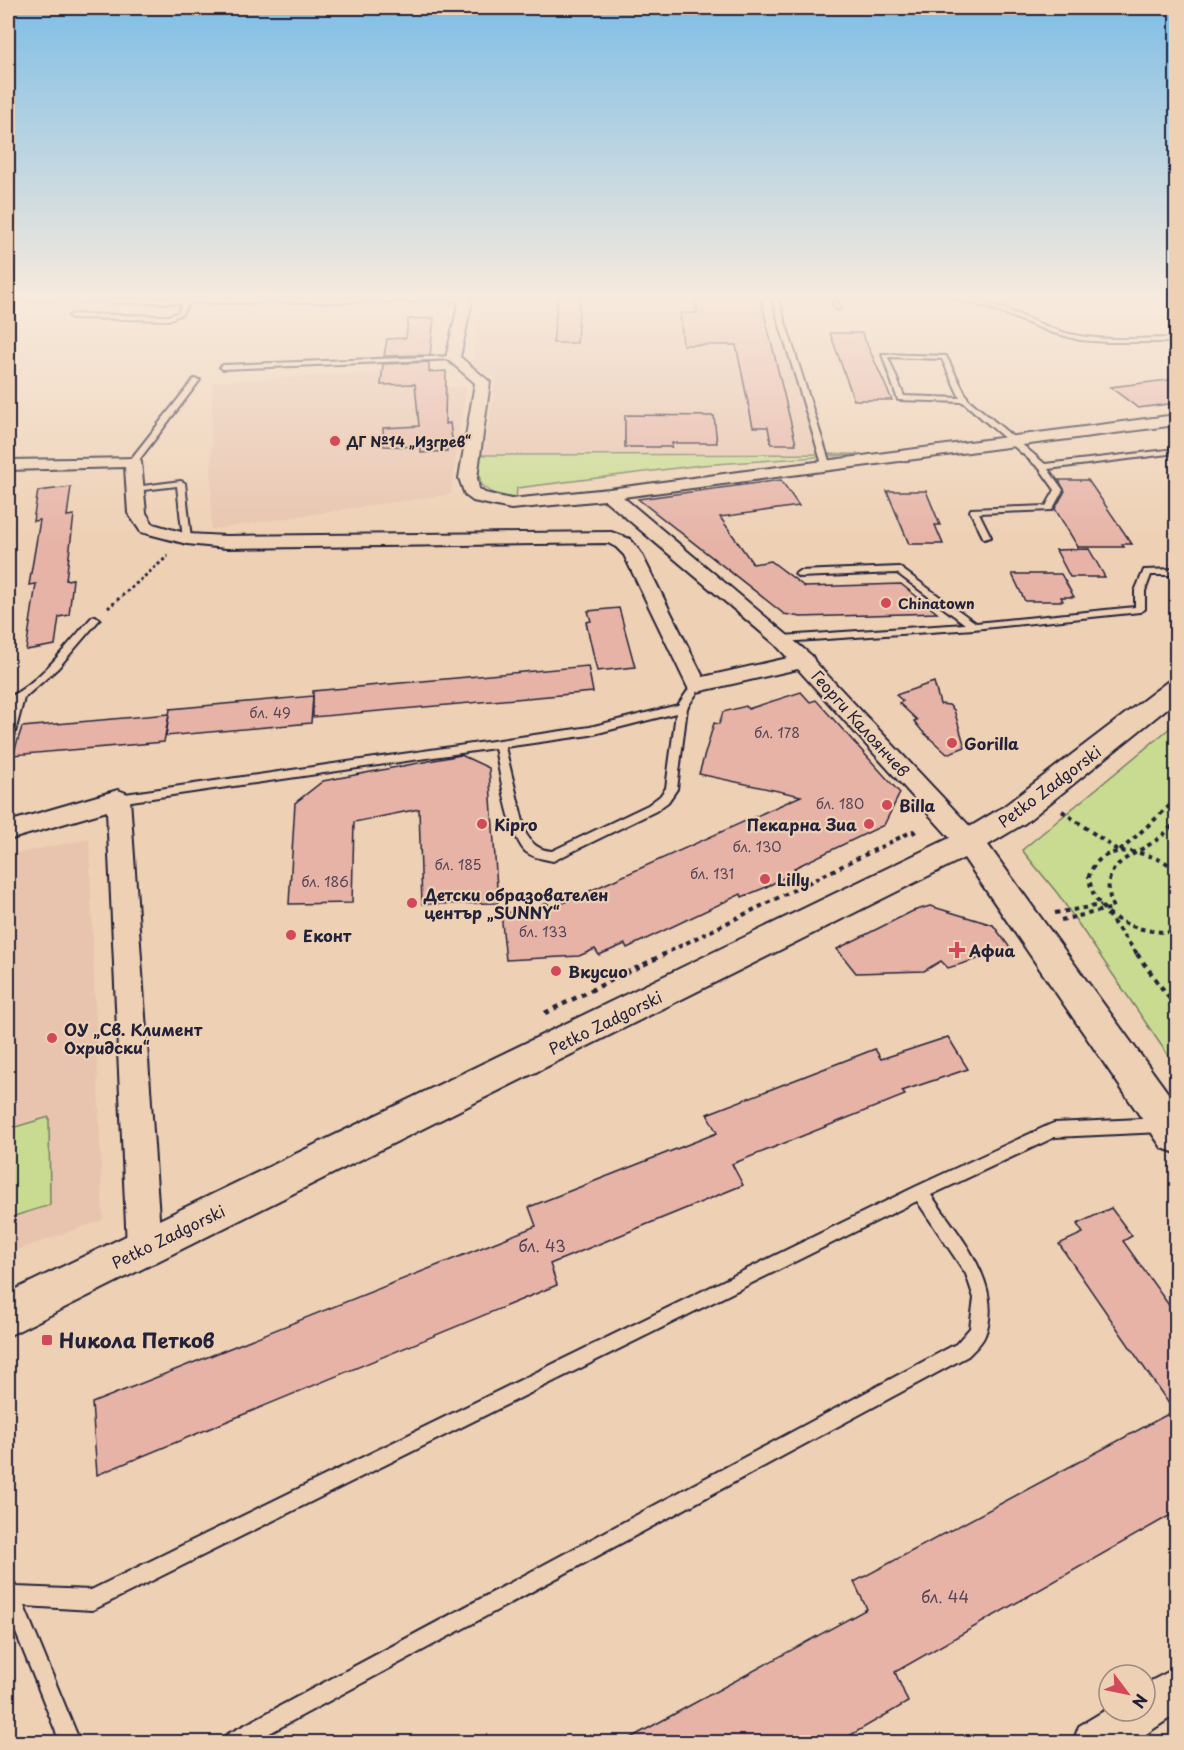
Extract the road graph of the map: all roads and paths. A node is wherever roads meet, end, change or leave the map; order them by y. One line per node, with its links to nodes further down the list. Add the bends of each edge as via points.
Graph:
1 (478, 378): 15 (street, via 483,382 468,478 471,491 478,497 511,504)
2 (799, 378): 11 (lane)
3 (893, 378): 6 (lane, via 902,398)
4 (954, 378): 6 (lane)
5 (196, 380): 10 (lane)
6 (965, 400): 8 (lane)
7 (1176, 420): 8 (street)
8 (1012, 441): 11 (street); 13 (lane)
9 (1176, 451): 13 (lane)
10 (133, 462): 12 (street); 14 (street)
11 (826, 464): 15 (street)
12 (8, 465)
13 (1043, 467): 16 (lane, via 1059,490 1049,508 974,511)
14 (135, 489): 17 (street, via 137,513 147,528); 17 (lane, via 181,483)
15 (609, 495): 22 (street, Георги Калоянчев)
16 (987, 537)
17 (187, 539): 20 (path); 24 (street, via 226,542 611,537 624,543 632,553)
18 (1176, 572): 21 (lane, via 1147,573 1140,591 1140,609)
19 (799, 574): 21 (lane, via 898,570)
20 (95, 620): 26 (lane)
21 (974, 626): 22 (lane)
22 (782, 639): 23 (street, Георги Калоянчев)
23 (805, 661): 24 (street); 35 (street, Георги Калоянчев)
24 (696, 685): 28 (lane)
25 (1176, 688): 31 (street, Petko Zadgorski)
26 (19, 698): 27 (lane); 29 (lane)
27 (8, 702)
28 (682, 708): 30 (lane, via 590,730); 30 (lane, via 671,789 664,799 553,856 537,855 526,847 520,835)
29 (8, 740)
30 (499, 744): 32 (lane)
31 (1039, 795): 35 (street, Petko Zadgorski); 36 (path)
32 (118, 799): 34 (street); 44 (street)
33 (1176, 800): 36 (path)
34 (8, 831)
35 (969, 842): 39 (street, Георги Калоянчев); 44 (street, Petko Zadgorski)
36 (1120, 852): 37 (path, via 1137,852); 38 (path, via 1103,856 1093,865 1089,884)
37 (1176, 869)
38 (1100, 904): 39 (path); 40 (path, via 1124,923 1143,931); 41 (path)
39 (1026, 919): 42 (street, Георги Калоянчев)
40 (1176, 932)
41 (1176, 1006)
42 (1173, 1130): 43 (lane, via 1054,1130)
43 (920, 1192): 46 (lane, via 92,1600); 51 (lane, via 973,1270 982,1298 978,1332 963,1350)
44 (144, 1247): 45 (street, Petko Zadgorski)
45 (8, 1315)
46 (9, 1593): 50 (lane)
47 (1176, 1689): 48 (street)
48 (1157, 1701)
49 (1125, 1723): 52 (street)
50 (69, 1743)
51 (233, 1743)
52 (1095, 1743)

